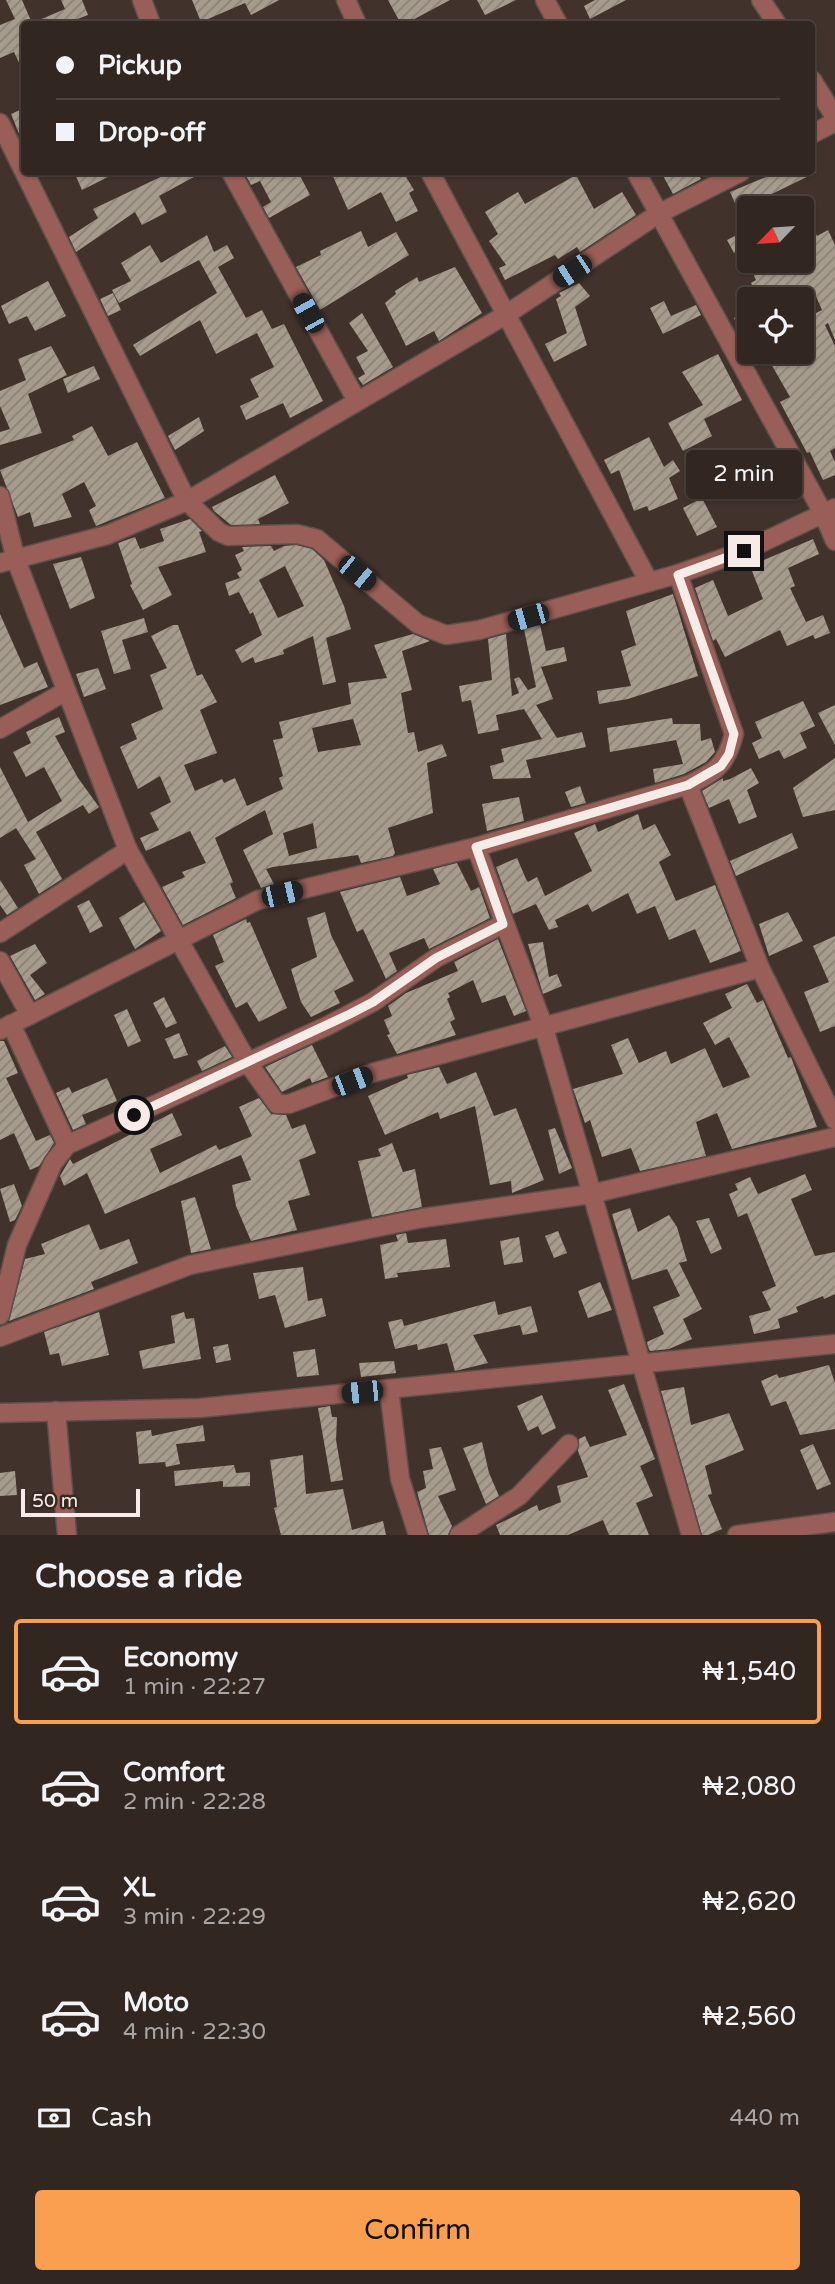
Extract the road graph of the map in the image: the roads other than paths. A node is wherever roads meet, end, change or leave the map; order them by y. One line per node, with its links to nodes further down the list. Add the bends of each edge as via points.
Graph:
1 (142, 0): 5 (street)
2 (346, 0): 6 (street)
3 (545, 0): 7 (street)
4 (761, 0): 8 (street)
5 (149, 21)
6 (356, 21)
7 (556, 21)
8 (775, 21)
9 (815, 85): 10 (street)
10 (835, 117)
11 (835, 122): 13 (street)
12 (0, 123): 14 (street)
13 (815, 132)
14 (21, 165)
15 (26, 175): 24 (street)
16 (233, 175): 22 (street)
17 (432, 175): 21 (street)
18 (638, 175): 20 (street)
19 (735, 175): 20 (street)
20 (658, 215): 21 (street); 25 (street)
21 (507, 314): 22 (street); 29 (street)
22 (357, 401): 24 (street)
23 (0, 496): 27 (street)
24 (187, 501): 27 (street, via 107,535); 29 (street, via 228,536 297,534 317,539 418,624 446,635)
25 (829, 510): 26 (street); 28 (street, via 744,551)
26 (835, 541)
27 (8, 562): 30 (street)
28 (678, 575): 29 (street); 32 (street, via 734,734 721,766)
29 (649, 582)
30 (66, 691): 31 (street); 34 (street)
31 (0, 729)
32 (688, 785): 33 (street); 39 (street)
33 (476, 847): 35 (street); 37 (street, via 258,900)
34 (128, 850): 36 (street); 37 (street)
35 (503, 924): 41 (street); 43 (street, via 436,958 373,1002)
36 (0, 933)
37 (178, 941): 40 (street); 43 (street)
38 (0, 961): 40 (street)
39 (760, 968): 41 (street); 44 (street)
40 (30, 1015): 42 (street)
41 (543, 1025): 43 (street, via 372,1073 289,1104 277,1104); 47 (street)
42 (6, 1027): 46 (street)
43 (248, 1063): 46 (street)
44 (835, 1120)
45 (835, 1137): 47 (street)
46 (66, 1145): 48 (street, via 17,1245)
47 (591, 1194): 49 (street, via 423,1218 190,1265); 51 (street)
48 (0, 1315)
49 (0, 1337)
50 (835, 1344): 51 (street)
51 (640, 1363): 52 (street); 60 (street)
52 (389, 1389): 53 (street, via 200,1408); 58 (street, via 400,1479)
53 (56, 1411): 54 (street); 57 (street)
54 (0, 1413)
55 (569, 1444): 59 (street, via 519,1496)
56 (835, 1522): 61 (street)
57 (67, 1535)
58 (418, 1535)
59 (459, 1535)
60 (691, 1535)
61 (737, 1535)

